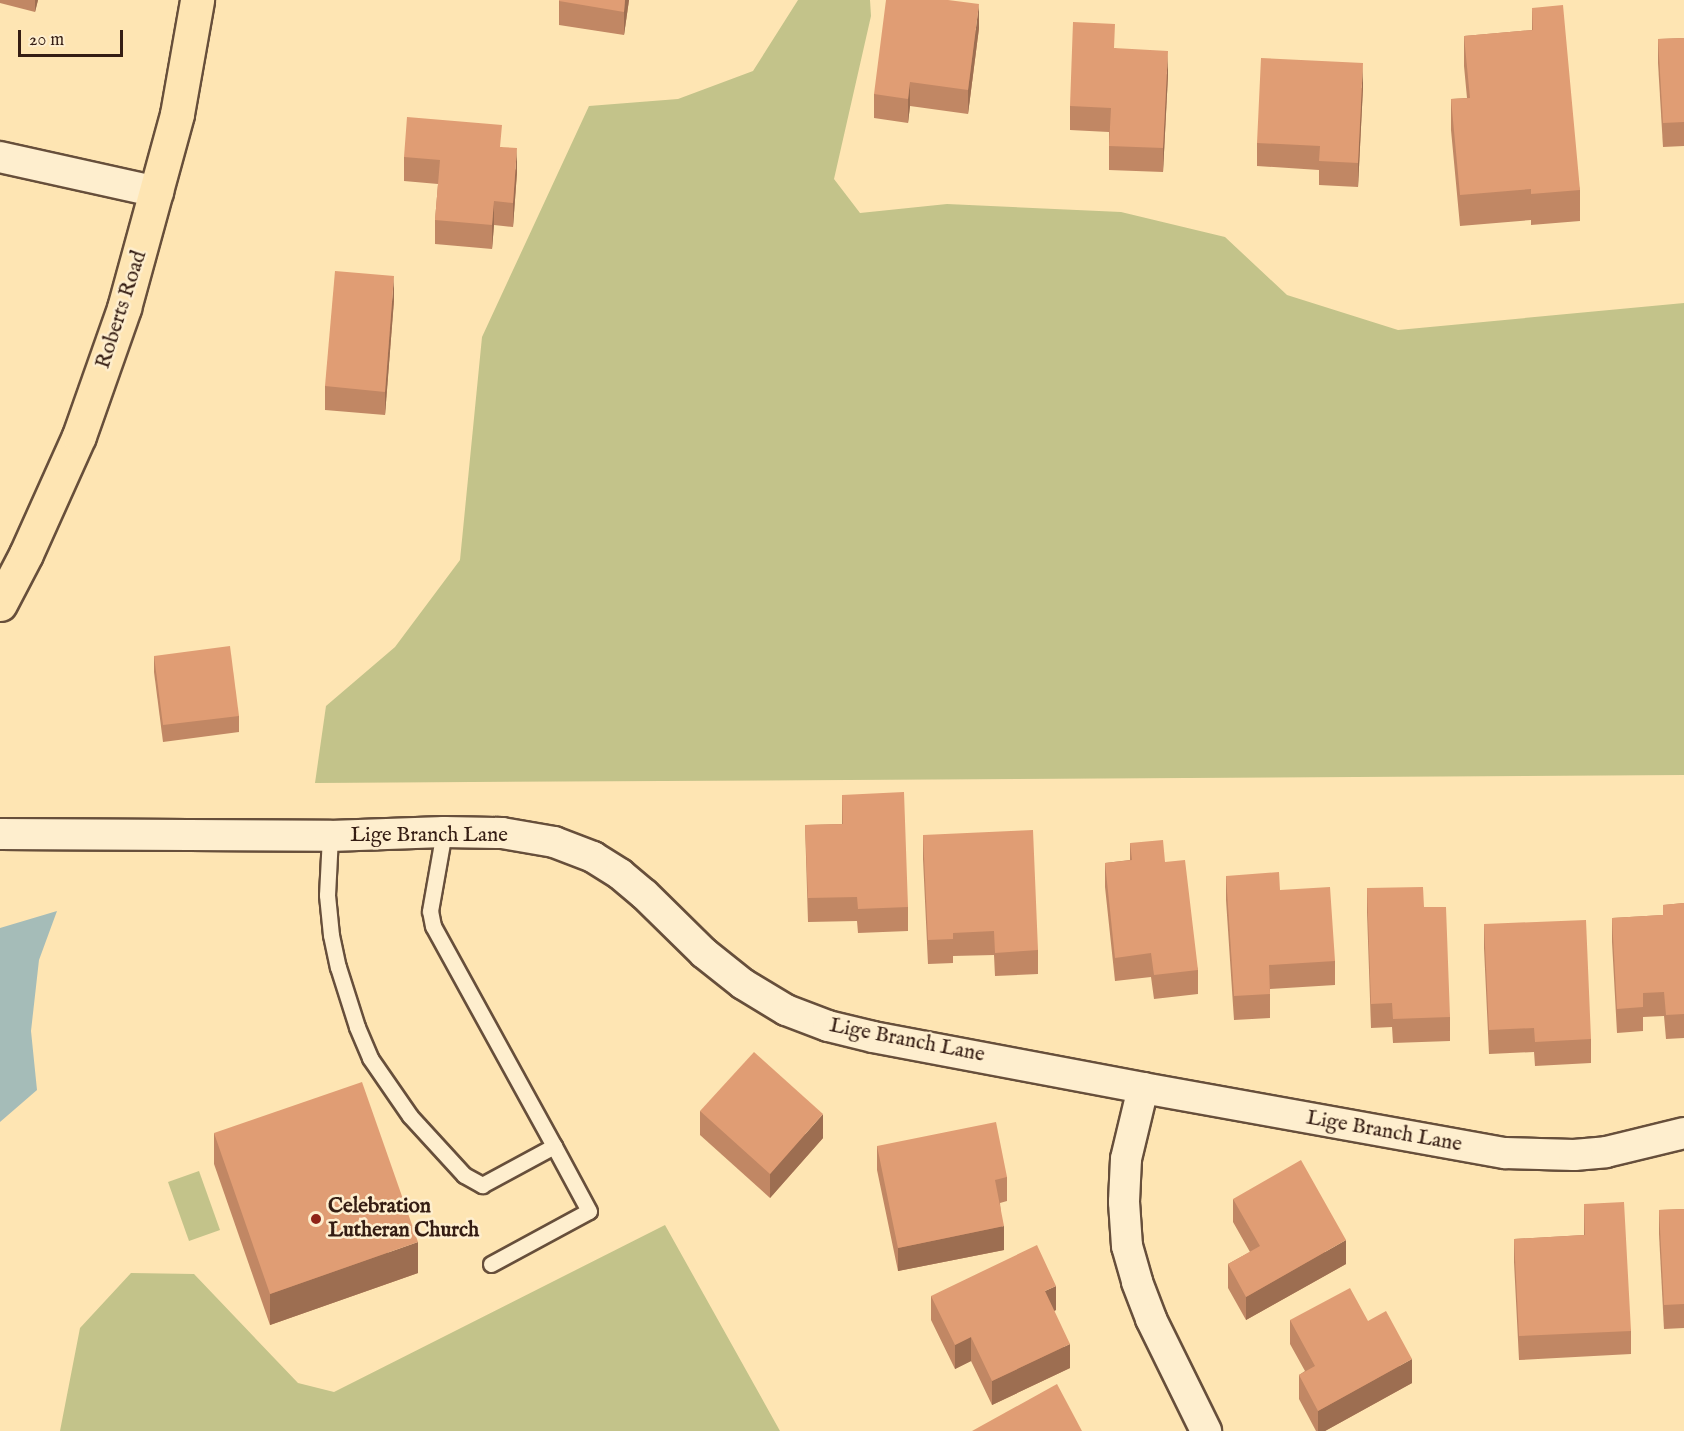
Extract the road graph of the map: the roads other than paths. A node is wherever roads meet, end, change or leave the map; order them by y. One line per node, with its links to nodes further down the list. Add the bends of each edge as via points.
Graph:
1 (197, 0): 3 (main road, Roberts Road, via 177,114)
2 (0, 157): 3 (street)
3 (158, 192): 4 (main road, Roberts Road, via 124,308 79,436)
4 (0, 604)
5 (444, 832): 7 (street, Lige Branch Lane); 8 (street, Lige Branch Lane, via 502,833 554,842 593,857 644,894 704,953 743,984 786,1010 828,1026); 10 (lane, via 430,911 433,926)
6 (0, 834): 7 (street, Lige Branch Lane)
7 (330, 836): 10 (lane, via 327,895 338,967 370,1058 410,1116 464,1175 482,1185)
8 (1143, 1088): 9 (street, Lige Branch Lane, via 1505,1153 1606,1152); 12 (street, via 1126,1159 1127,1246 1151,1319)
9 (1684, 1134)
10 (554, 1146): 11 (lane, via 589,1211)
11 (491, 1264)
12 (1206, 1431)

